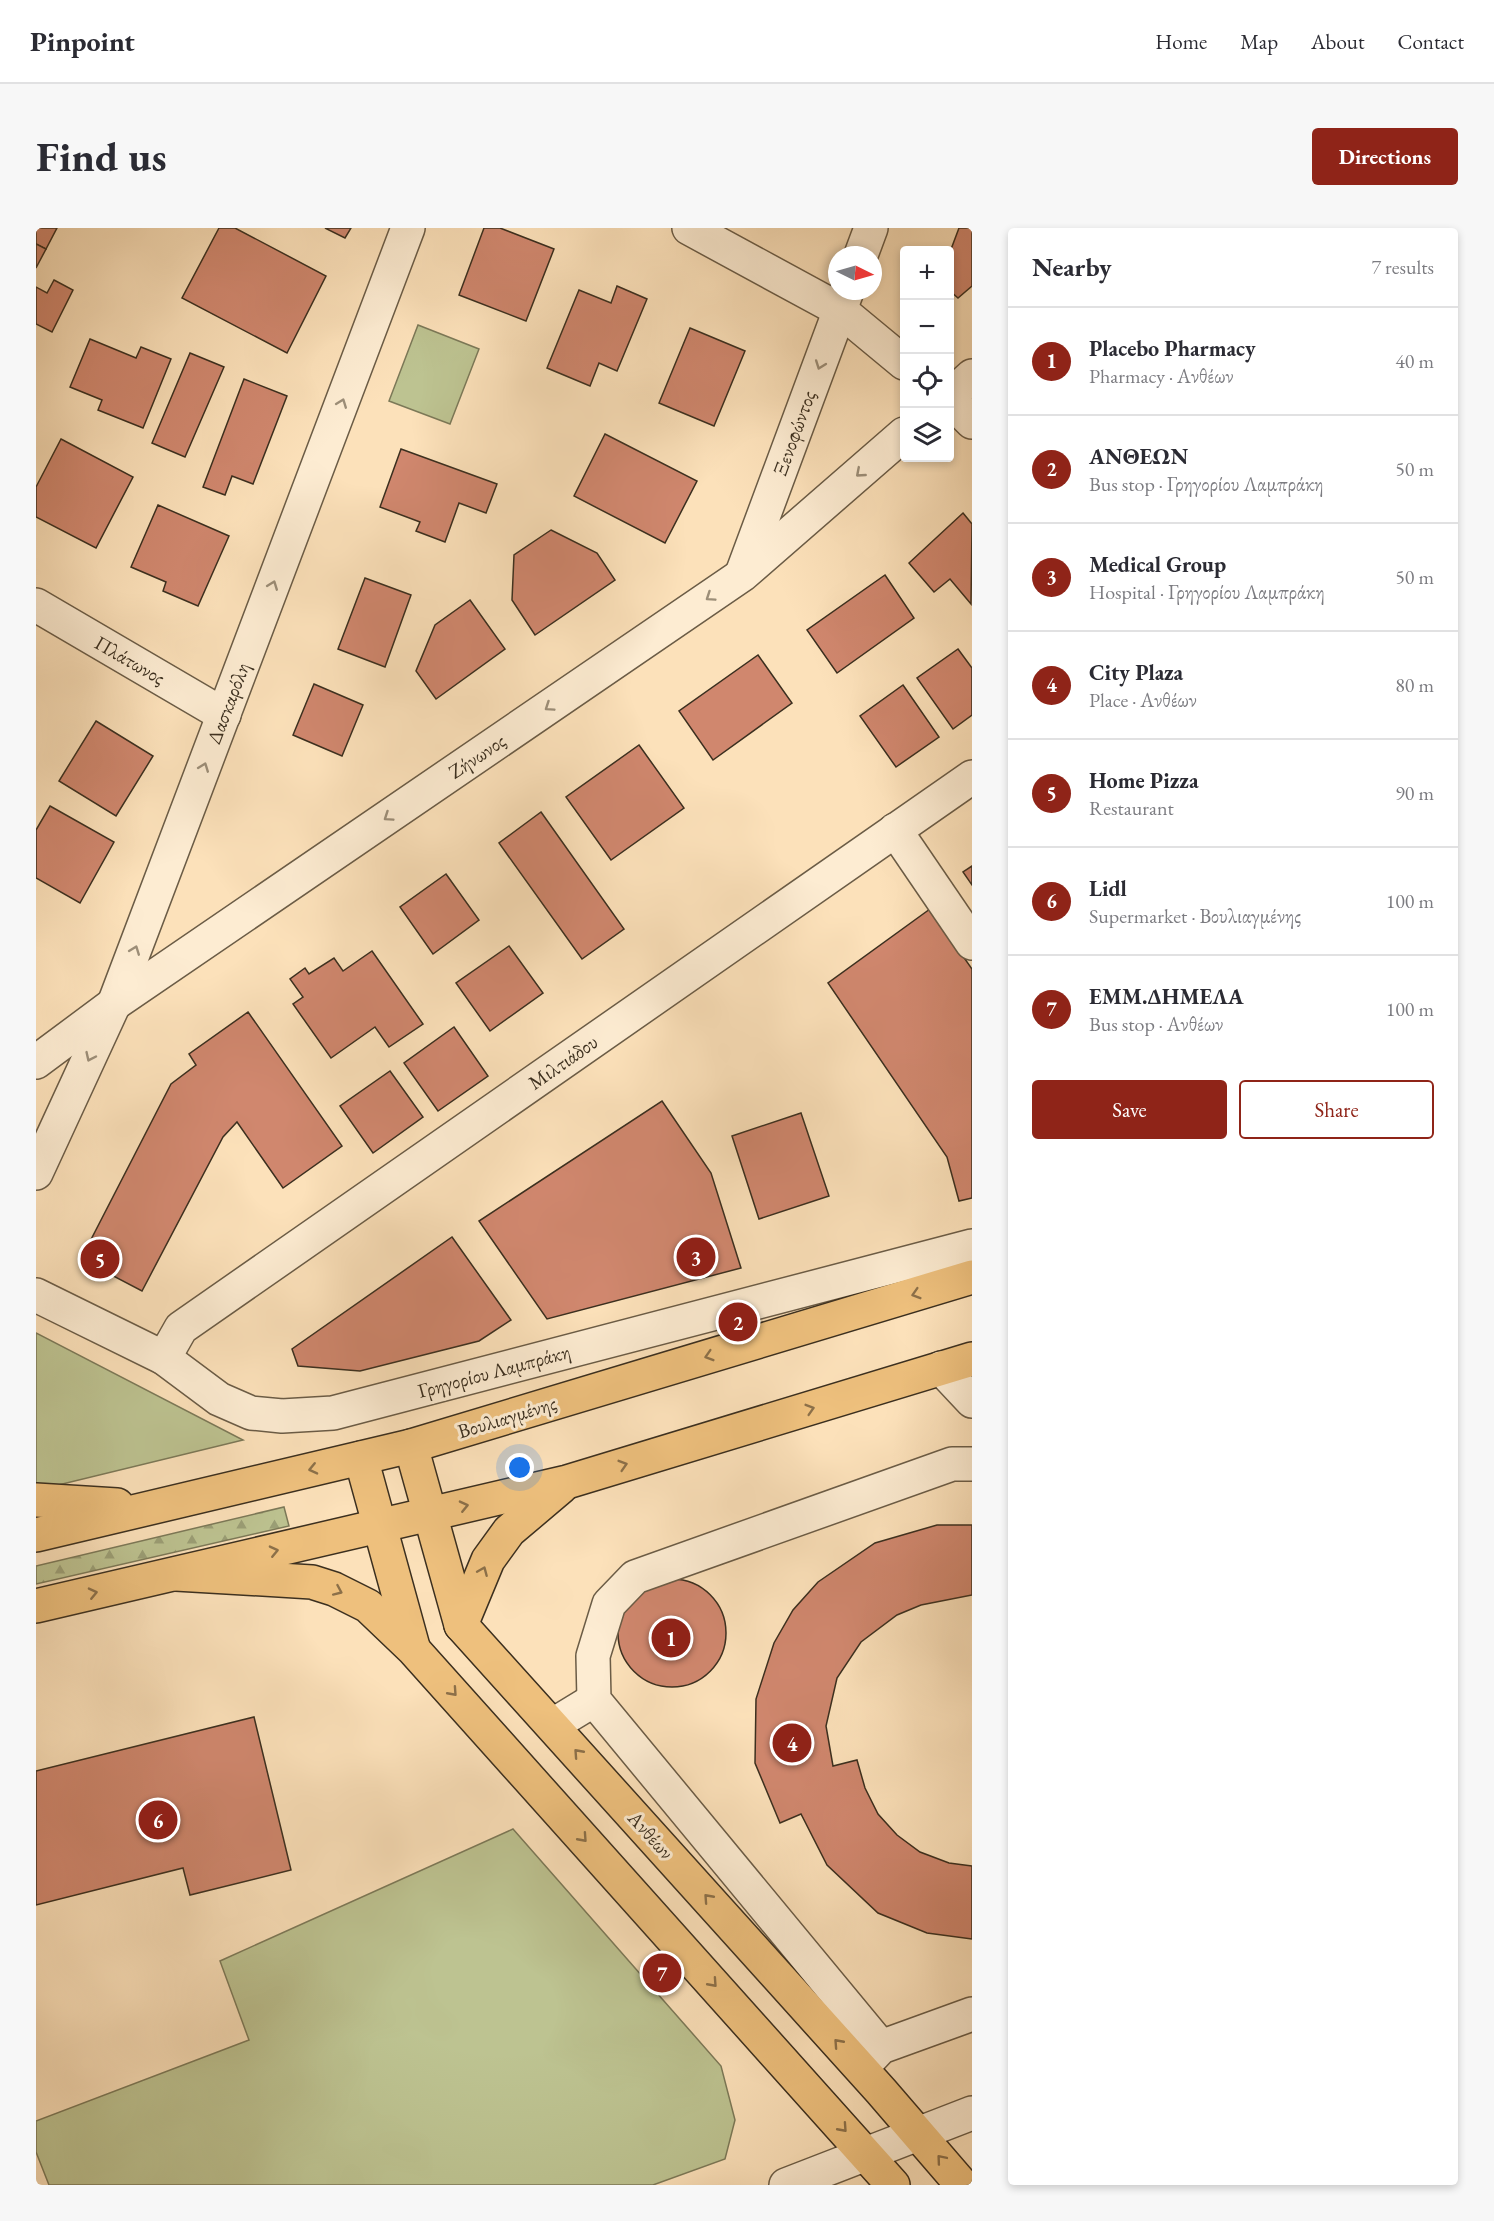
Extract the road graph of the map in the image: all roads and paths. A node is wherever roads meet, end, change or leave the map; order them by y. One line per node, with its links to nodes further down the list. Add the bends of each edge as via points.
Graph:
1 (408, 228): 15 (street, Δασκαρόλη, one-way to 1)
2 (689, 228): 5 (street)
3 (871, 228): 4 (street)
4 (864, 246)
5 (828, 293)
6 (843, 300): 7 (street); 13 (street, Ξενοφώντος, one-way to 13)
7 (900, 359)
8 (972, 376): 9 (street)
9 (954, 392)
10 (954, 404): 11 (street)
11 (972, 422)
12 (900, 437): 13 (street, Ζήνωνος, one-way to 13)
13 (742, 575): 19 (street, Ζήνωνος, one-way to 19)
14 (36, 605): 15 (street, Πλάτωνος)
15 (224, 715): 19 (street, Δασκαρόλη, one-way to 15)
16 (972, 777): 17 (street, Μιλτιάδου)
17 (895, 830): 18 (street); 25 (street, Μιλτιάδου, via 181,1328)
18 (972, 943)
19 (114, 1004): 20 (street, Ζήνωνος); 21 (street, Δασκαρόλη, one-way to 21)
20 (36, 1062)
21 (36, 1173)
22 (972, 1246): 25 (street, Γρηγορίου Λαμπράκη, via 333,1413 251,1413 219,1399)
23 (972, 1277): 29 (main road, Βουλιαγμένης, one-way to 29)
24 (36, 1295): 25 (street, Γρηγορίου Λαμπράκη)
25 (165, 1358)
26 (972, 1359): 27 (main road)
27 (941, 1368): 28 (street); 32 (main road, one-way to 27)
28 (972, 1401)
29 (411, 1446): 30 (main road, Βουλιαγμένης); 35 (main road, Ανθέων)
30 (360, 1458): 34 (main road, Βουλιαγμένης, one-way to 34); 36 (main road)
31 (972, 1464): 42 (street, via 952,1464 635,1577 609,1604 592,1656)
32 (567, 1482): 35 (main road, one-way to 32); 40 (main road, one-way to 32, via 488,1560 509,1531)
33 (36, 1500): 34 (main road)
34 (151, 1507): 37 (main road, Βουλιαγμένης)
35 (430, 1514): 36 (main road); 40 (main road, Ανθέων)
36 (379, 1526): 38 (main road, one-way to 36); 41 (main road)
37 (36, 1535)
38 (176, 1574): 39 (main road, one-way to 38); 41 (main road, one-way to 41, via 312,1582 334,1588 368,1605)
39 (36, 1606)
40 (461, 1625): 43 (main road, Ανθέων)
41 (413, 1649): 48 (main road, one-way to 48)
42 (594, 1700): 43 (street); 45 (street)
43 (553, 1725): 45 (main road, Ανθέων, one-way to 43)
44 (972, 2014): 45 (street)
45 (871, 2058): 47 (main road, Ανθέων)
46 (972, 2113): 47 (street)
47 (919, 2134): 48 (street); 51 (main road, Ανθέων, one-way to 47)
48 (866, 2154): 49 (street); 50 (main road)
49 (786, 2185)
50 (892, 2185)
51 (962, 2185)

